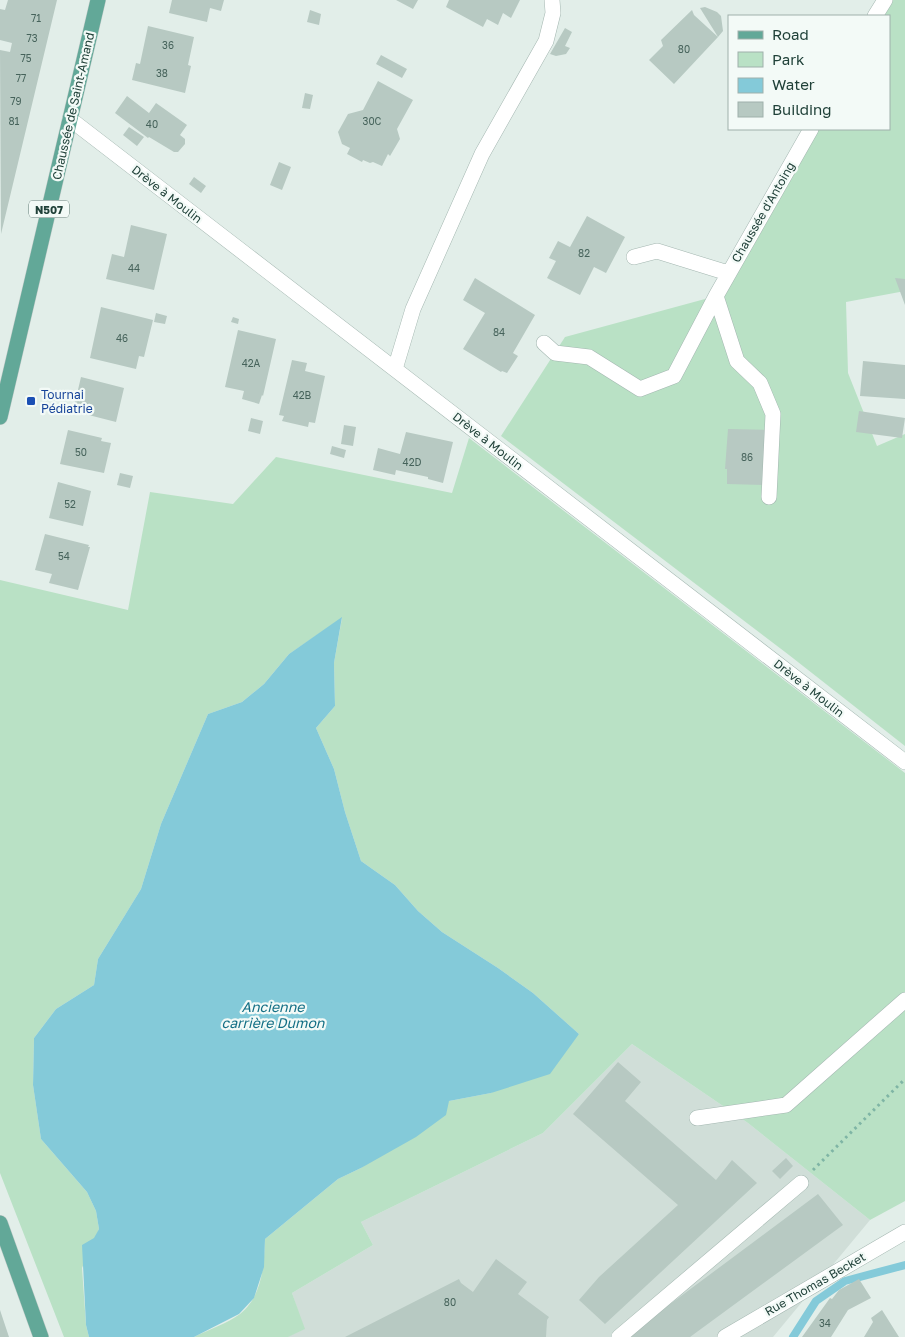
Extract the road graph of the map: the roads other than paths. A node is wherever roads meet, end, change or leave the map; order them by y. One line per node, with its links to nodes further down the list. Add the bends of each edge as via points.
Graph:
1 (98, 0): 5 (main road, Chaussée de Saint-Amand / N507)
2 (552, 0): 11 (street, via 553,13 546,41 482,154 412,309)
3 (885, 0): 4 (street)
4 (877, 15)
5 (70, 119): 11 (street, Drève à Moulin); 12 (main road, Chaussée de Saint-Amand / N507)
6 (810, 130): 8 (street, Chaussée d'Antoing)
7 (634, 258): 8 (street, via 658,251)
8 (728, 273): 9 (street, Chaussée d'Antoing)
9 (716, 296): 10 (street, Chaussée d'Antoing, via 674,376 640,390 588,357 555,352); 13 (street, via 737,361 760,383 773,414)
10 (544, 342)
11 (395, 369): 14 (street, Drève à Moulin)
12 (0, 417)
13 (769, 497)
14 (905, 762)
15 (905, 1000): 16 (street, via 786,1105)
16 (697, 1118)
17 (801, 1183): 21 (street)
18 (0, 1224): 20 (main road)
19 (905, 1232): 22 (street, Rue Thomas Becket)
20 (41, 1337)
21 (619, 1337)
22 (725, 1337)

